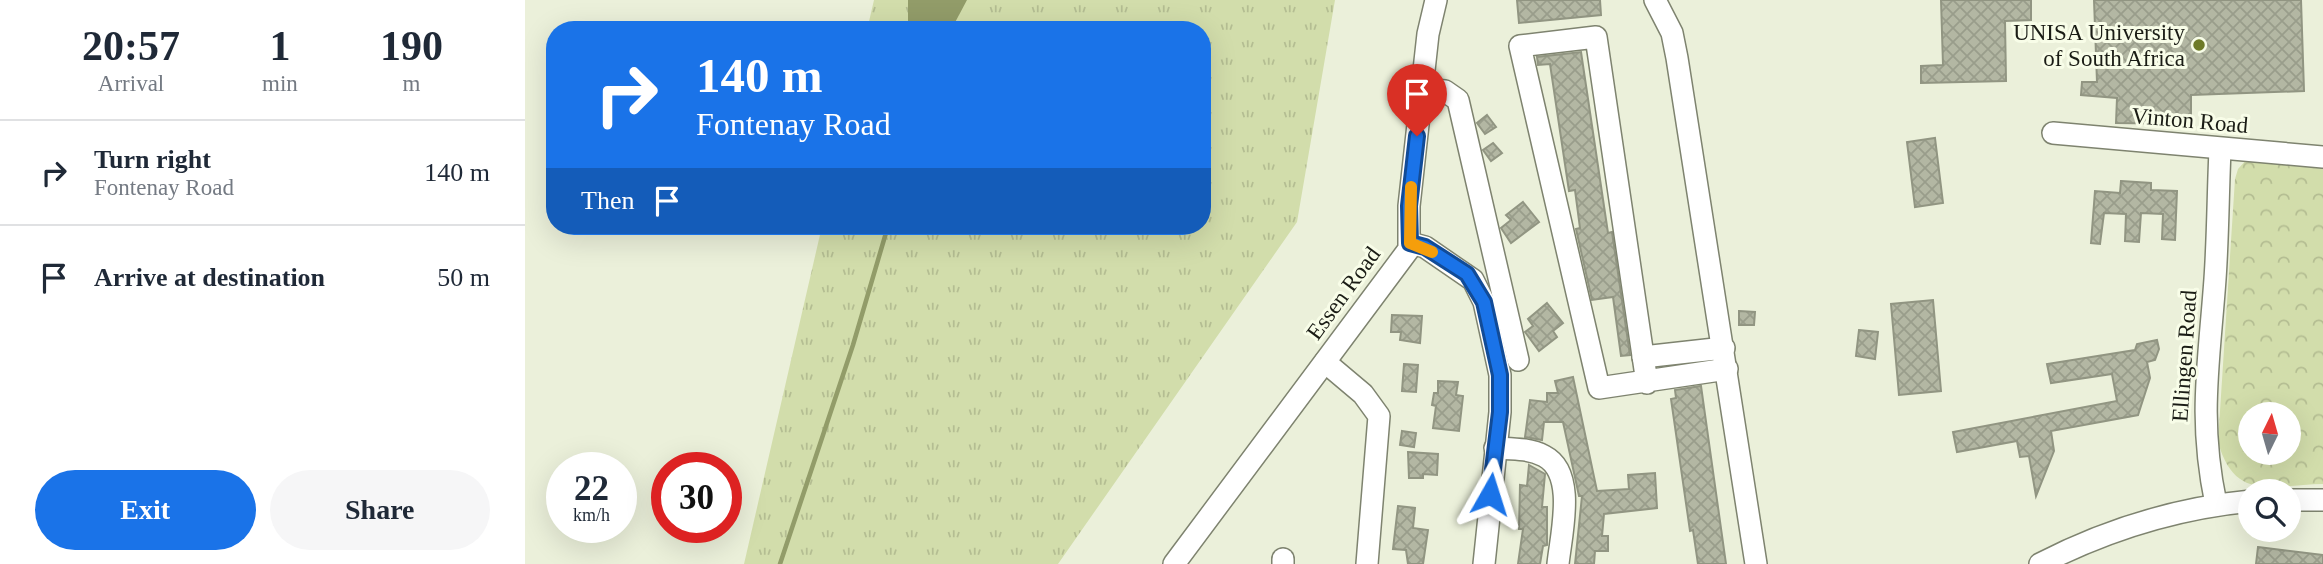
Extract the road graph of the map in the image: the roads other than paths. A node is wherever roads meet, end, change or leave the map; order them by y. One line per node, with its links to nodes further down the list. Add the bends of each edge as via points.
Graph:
1 (1436, 0): 3 (street)
2 (1655, 0): 8 (street, via 1672,33)
3 (1422, 89): 7 (street, via 1409,206); 10 (street, via 1445,91 1458,100)
4 (2053, 133): 5 (street, Vinton Road)
5 (2220, 150): 6 (street, Vinton Road); 18 (street, Ellingen Road, via 2204,400 2208,467)
6 (2323, 157)
7 (1410, 243): 11 (street, Essen Road); 14 (street, Essen Road, via 1425,247 1467,274 1484,302 1500,375)
8 (1724, 348): 9 (street); 12 (street)
9 (1643, 357): 13 (street); 13 (street, via 1596,37 1520,46 1599,388)
10 (1518, 360)
11 (1325, 362): 19 (street, Essen Road); 20 (street, via 1363,394 1380,416)
12 (1727, 369): 13 (street); 23 (street)
13 (1647, 383)
14 (1495, 448): 21 (street, Essen Road); 22 (street, via 1534,452 1557,469 1563,489)
15 (2301, 500): 16 (street)
16 (2323, 500)
17 (2238, 502): 18 (street)
18 (2216, 504): 24 (street, via 2152,519)
19 (1174, 564)
20 (1367, 564)
21 (1483, 564)
22 (1558, 564)
23 (1756, 564)
24 (2040, 564)

